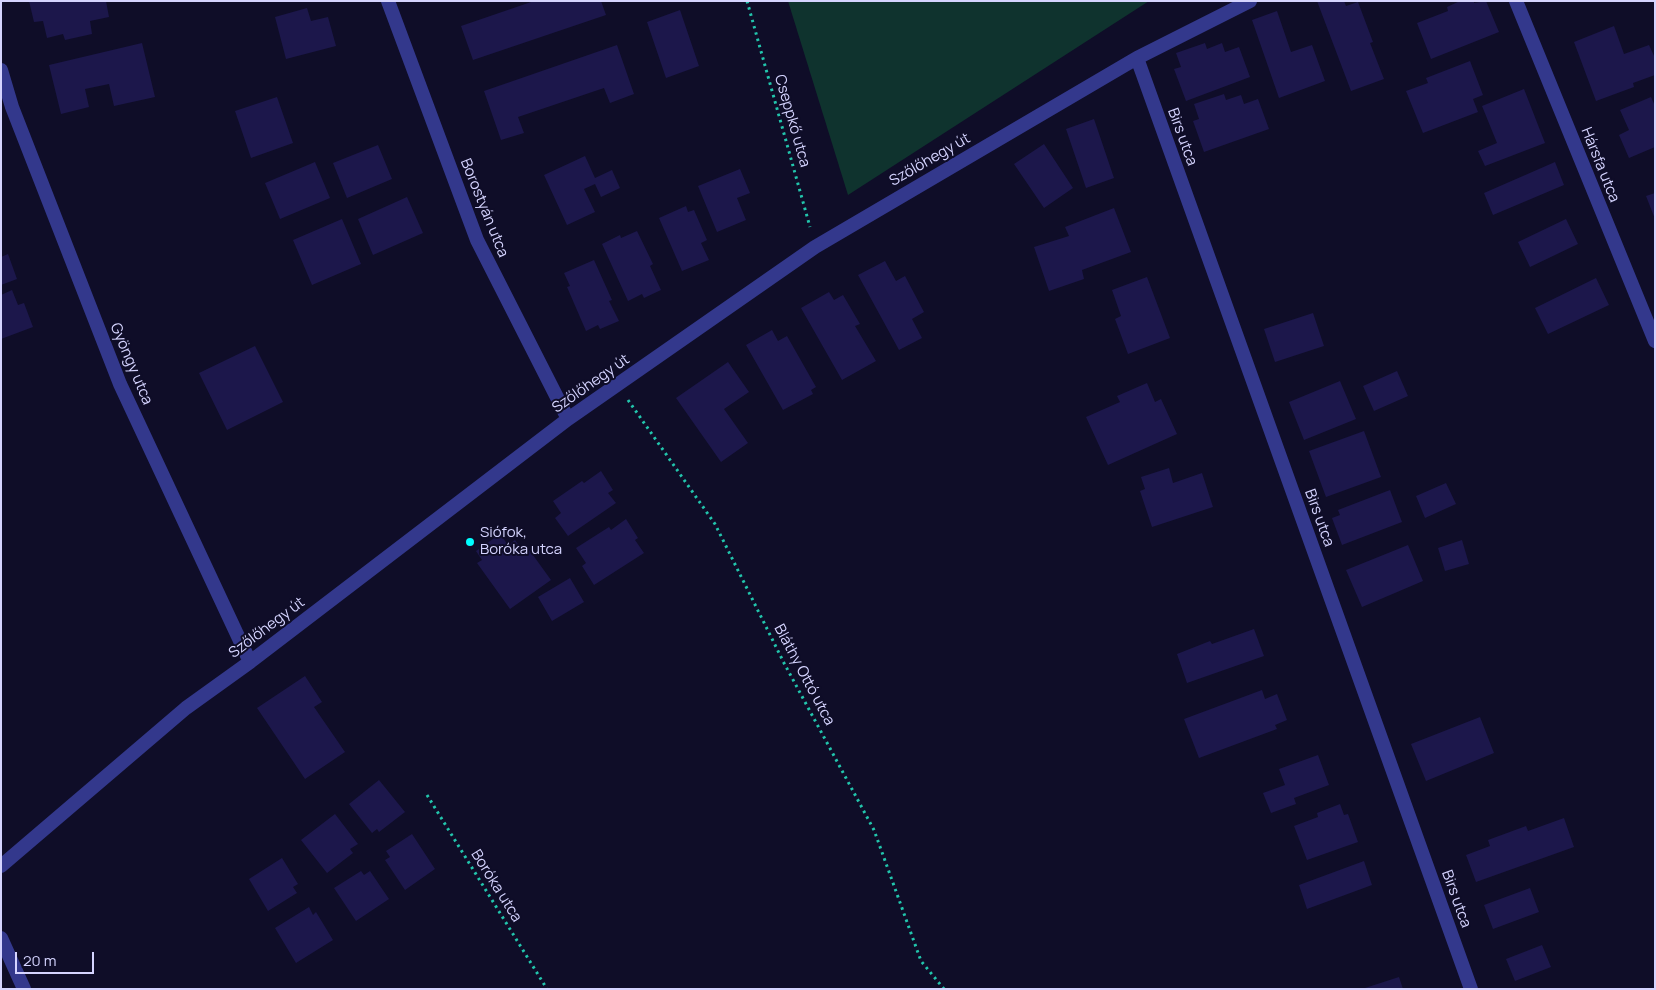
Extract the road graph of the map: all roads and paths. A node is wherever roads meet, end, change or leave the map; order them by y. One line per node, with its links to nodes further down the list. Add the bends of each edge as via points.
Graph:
1 (388, 1): 10 (street, Borostyán utca, via 477,240)
2 (747, 1): 7 (path, Cseppkő utca)
3 (1250, 1): 5 (street, Szőlőhegy út)
4 (1516, 1): 8 (street, Hársfa utca)
5 (1137, 58): 7 (street, Szőlőhegy út); 18 (street, Birs utca)
6 (1, 70): 11 (street, Gyöngy utca, via 12,107 120,384)
7 (815, 247): 9 (street, Szőlőhegy út)
8 (1655, 341)
9 (617, 385): 10 (street, Szőlőhegy út); 17 (path, Bláthy Ottó utca, via 714,524 874,830 921,961)
10 (568, 419): 11 (street, Szőlőhegy út)
11 (250, 662): 13 (street, Szőlőhegy út, via 186,708)
12 (426, 795): 16 (path, Boróka utca)
13 (1, 866)
14 (1, 938): 15 (street)
15 (24, 989)
16 (547, 989)
17 (944, 989)
18 (1470, 989)

